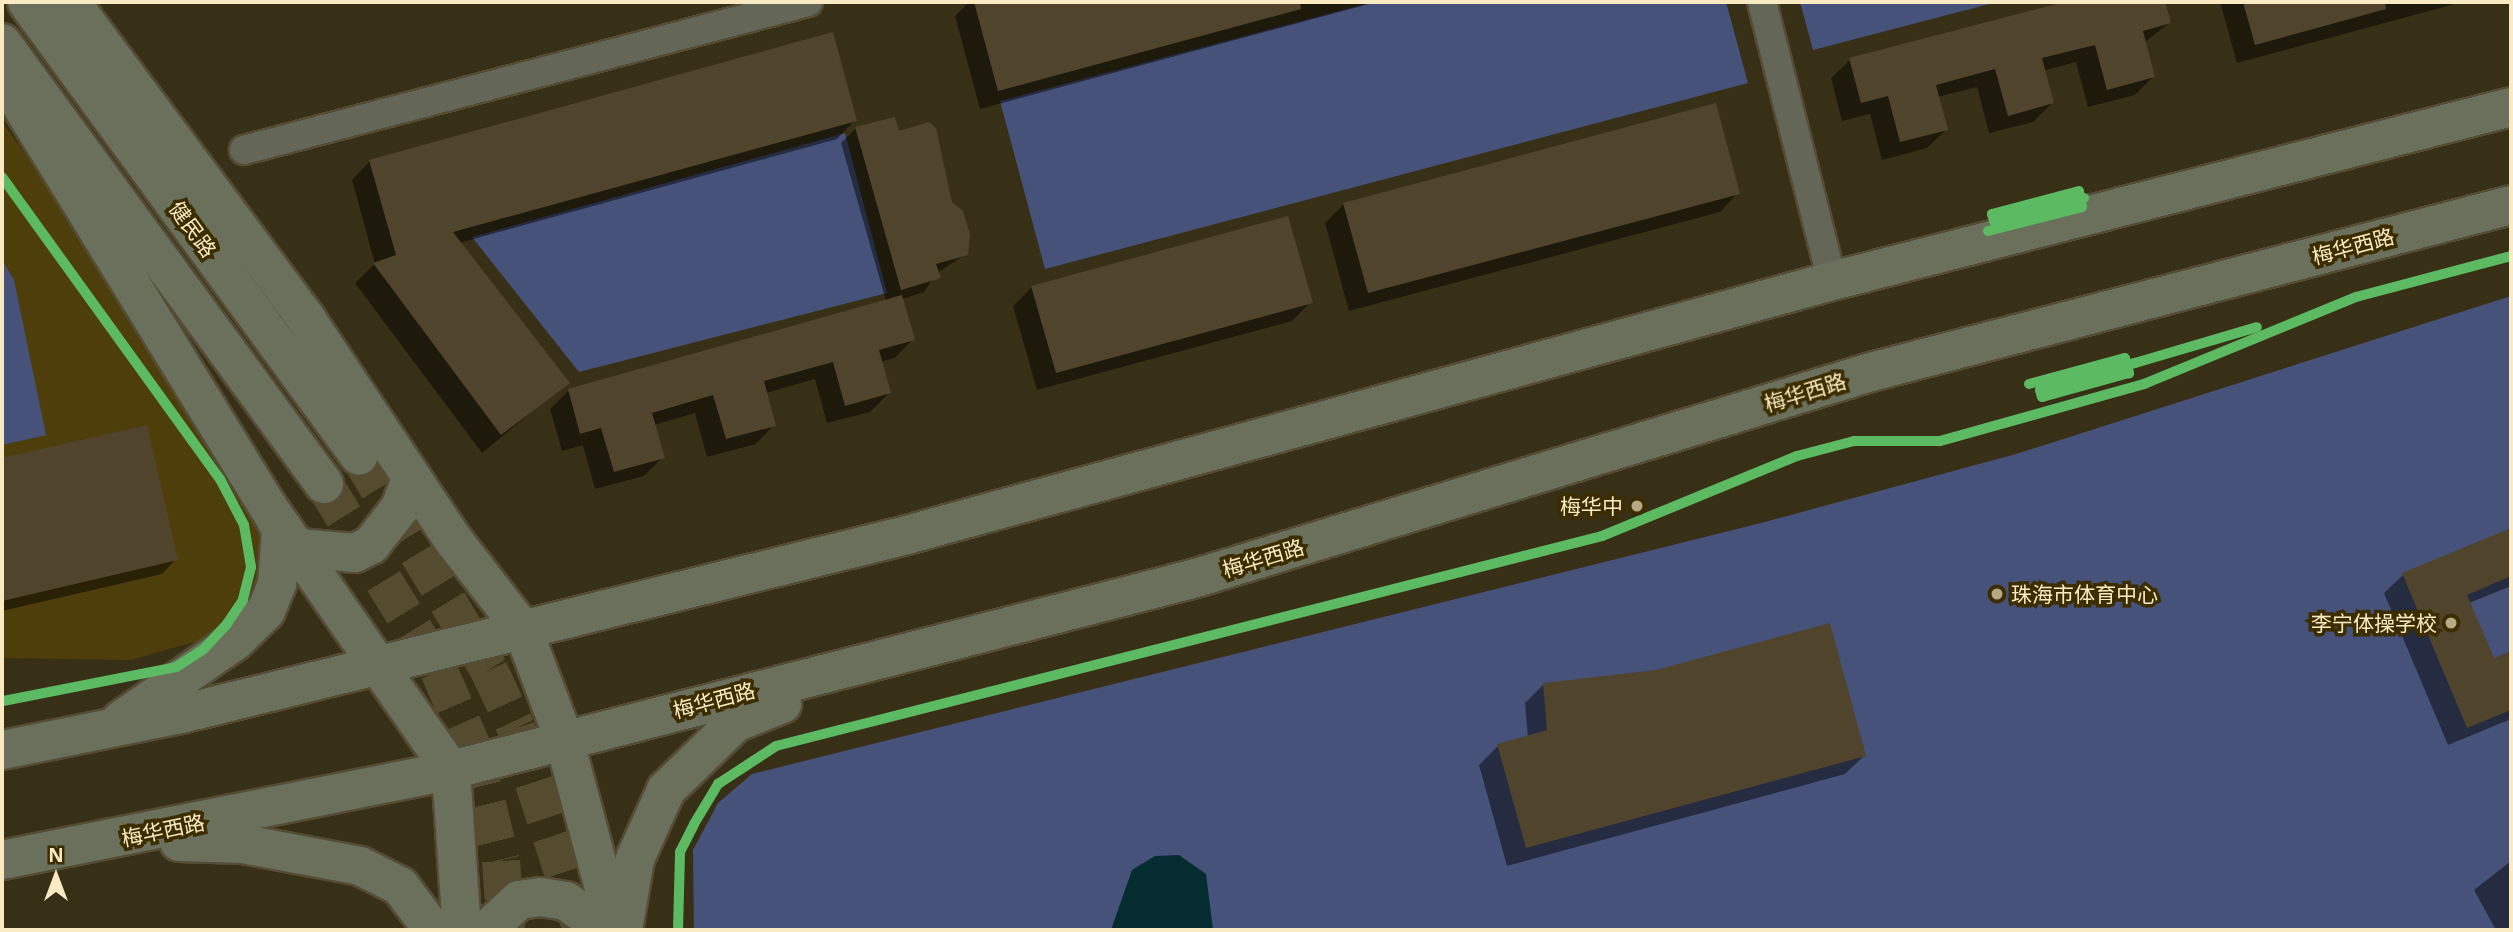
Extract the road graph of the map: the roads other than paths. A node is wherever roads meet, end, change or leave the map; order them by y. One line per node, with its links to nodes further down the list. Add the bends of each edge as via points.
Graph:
1 (27, 2): 11 (main road, 健民路)
2 (71, 2): 12 (main road, via 307,320)
3 (808, 2): 8 (street)
4 (1762, 2): 10 (street)
5 (2, 43): 13 (main road)
6 (2, 74): 14 (main road)
7 (2511, 107): 10 (main road)
8 (244, 150)
9 (2511, 205): 17 (main road, 梅华西路, via 1871,372 1196,578)
10 (1832, 281): 16 (main road, via 903,536)
11 (359, 456)
12 (411, 478): 15 (main road, via 400,508 371,545 355,553); 16 (main road)
13 (324, 484)
14 (268, 507): 15 (main road); 19 (main road, via 281,530 278,584 266,611 235,640)
15 (299, 548): 18 (main road)
16 (523, 630): 18 (main road); 20 (main road)
17 (928, 645): 20 (main road, 梅华西路); 30 (main road, via 849,686 765,709 713,739 666,790 635,859)
18 (381, 665): 19 (main road); 22 (main road)
19 (109, 729): 21 (main road)
20 (564, 739): 22 (main road, 梅华西路); 29 (main road)
21 (2, 750)
22 (451, 769): 23 (main road, 梅华西路); 26 (main road)
23 (114, 841): 24 (main road, 梅华西路); 25 (main road, via 319,854 400,886)
24 (2, 860)
25 (433, 930)
26 (461, 930)
27 (487, 930): 28 (main road, via 519,900 541,897 566,901)
28 (606, 930)
29 (615, 930)
30 (622, 930)

